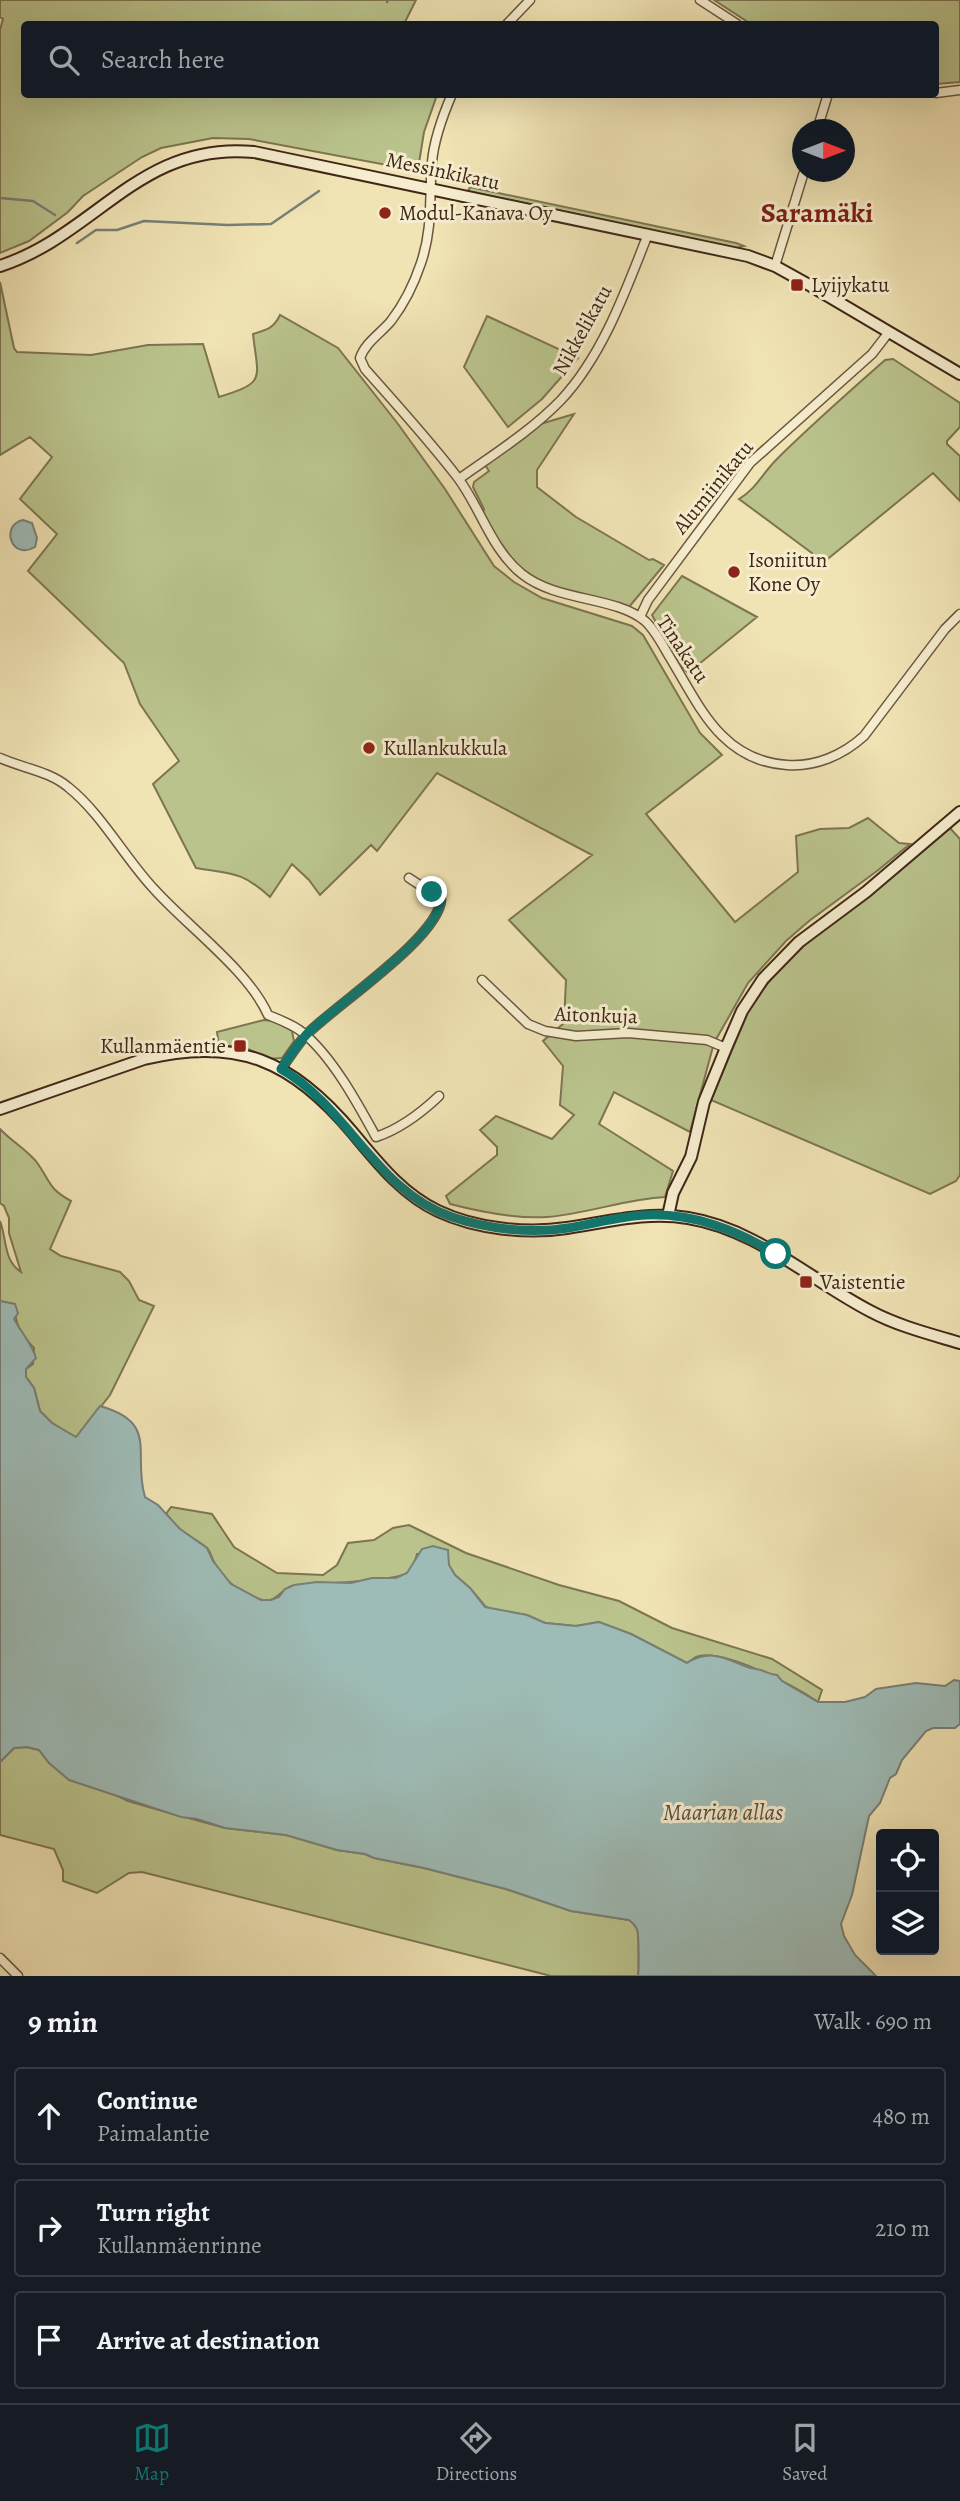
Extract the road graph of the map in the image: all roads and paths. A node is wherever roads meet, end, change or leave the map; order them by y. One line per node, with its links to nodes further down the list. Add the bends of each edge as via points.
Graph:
1 (530, 0): 3 (street)
2 (700, 0): 4 (street)
3 (510, 21)
4 (732, 21)
5 (960, 90): 6 (street)
6 (939, 93)
7 (450, 98): 11 (street, via 432,158)
8 (827, 98): 9 (street)
9 (820, 119)
10 (801, 182): 14 (street)
11 (431, 188): 12 (street, Messinkikatu); 13 (street, Messinkikatu, via 254,152 201,155 141,178 45,247); 17 (street, Tinakatu, via 431,223 413,283 393,318 360,358)
12 (648, 234): 14 (street, Messinkikatu); 17 (street, Nikkelikatu, via 603,337 571,388 535,425)
13 (0, 266)
14 (775, 266): 15 (street, Messinkikatu)
15 (889, 332): 16 (street, Messinkikatu); 19 (street, Alumiinikatu, via 872,354 750,463)
16 (960, 374)
17 (459, 479): 19 (street, Tinakatu, via 499,550 523,575 552,590)
18 (960, 614): 19 (street, Tinakatu, via 856,744 826,759 792,765 758,759 722,737 654,631)
19 (640, 617)
20 (0, 758): 24 (street, via 57,779 78,795 155,890 257,996 268,1015)
21 (960, 811): 25 (street, via 781,959 742,1011)
22 (409, 878): 24 (street, via 441,899 435,916 410,947)
23 (482, 980): 25 (street, Aitonkuja, via 538,1030 576,1036 628,1033 707,1040)
24 (306, 1035): 26 (street); 27 (street, via 347,1087 376,1137 392,1132)
25 (726, 1048): 29 (street)
26 (281, 1069): 28 (street, via 233,1052 167,1053); 29 (street, via 316,1094 401,1187 449,1216 536,1230)
27 (439, 1096)
28 (0, 1109)
29 (668, 1216): 30 (street, via 725,1227 871,1311)
30 (960, 1343)
31 (0, 1958): 32 (street)
32 (18, 1976)

